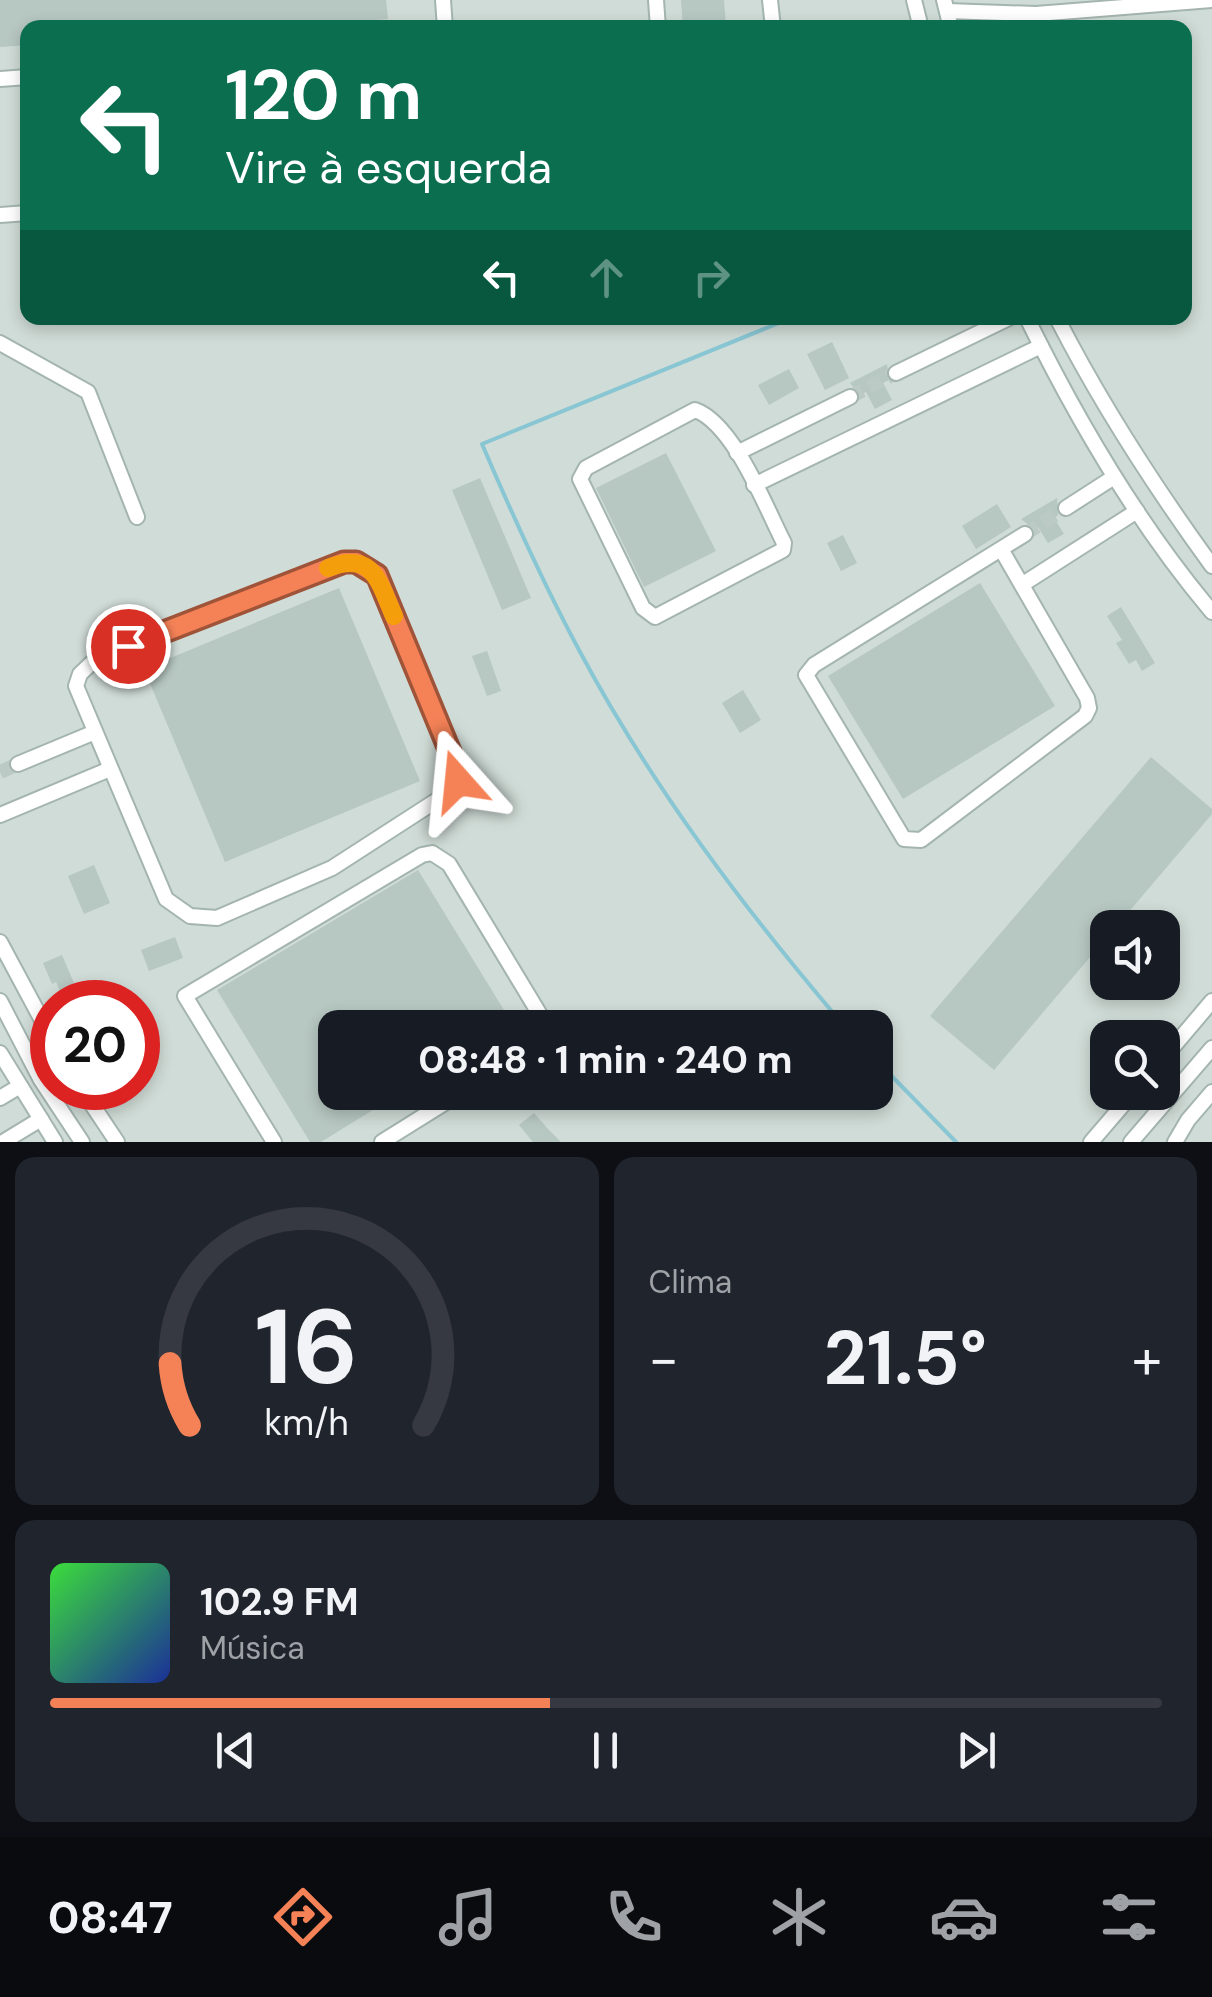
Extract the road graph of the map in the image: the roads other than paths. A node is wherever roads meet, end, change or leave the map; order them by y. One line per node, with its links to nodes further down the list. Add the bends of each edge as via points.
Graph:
1 (1212, 0): 5 (lane)
2 (946, 5): 3 (lane)
3 (987, 5): 4 (lane)
4 (1007, 6): 5 (lane)
5 (1066, 6)
6 (994, 325): 11 (lane)
7 (1030, 325): 10 (lane)
8 (1061, 325): 21 (lane, via 1096,394)
9 (0, 343): 18 (lane, via 88,392)
10 (1041, 346): 14 (lane); 15 (lane)
11 (896, 373)
12 (850, 397): 13 (lane)
13 (736, 453): 15 (lane); 15 (lane, via 713,418 695,410 582,472 648,614 664,615 783,550)
14 (1114, 478): 16 (lane); 17 (lane)
15 (754, 485)
16 (1066, 508)
17 (1137, 511): 22 (lane); 23 (lane)
18 (137, 517)
19 (1025, 534): 20 (lane)
20 (1001, 549): 22 (lane); 22 (lane, via 806,676 904,839 922,840 1089,708)
21 (1212, 566)
22 (1022, 584)
23 (1212, 612)
24 (95, 732): 25 (lane); 26 (lane); 26 (lane, via 76,686 100,655 356,562 377,575 458,781 332,868 203,919 166,899)
25 (18, 764)
26 (110, 769): 27 (lane)
27 (0, 815)
28 (0, 942): 29 (lane)
29 (30, 998)
30 (0, 1001): 45 (lane)
31 (1212, 1001): 33 (lane)
32 (537, 1010): 47 (lane, via 449,864 432,853 422,855 185,996)
33 (1180, 1039)
34 (1212, 1048): 50 (lane)
35 (0, 1053): 36 (lane)
36 (20, 1086): 38 (lane); 42 (lane)
37 (1212, 1092): 51 (lane)
38 (0, 1098)
39 (96, 1110): 46 (lane)
40 (433, 1110): 48 (lane)
41 (1119, 1110): 49 (lane)
42 (41, 1119): 43 (lane); 44 (lane)
43 (4, 1142)
44 (55, 1142)
45 (82, 1142)
46 (117, 1142)
47 (274, 1142)
48 (382, 1142)
49 (1091, 1142)
50 (1131, 1142)
51 (1176, 1142)

